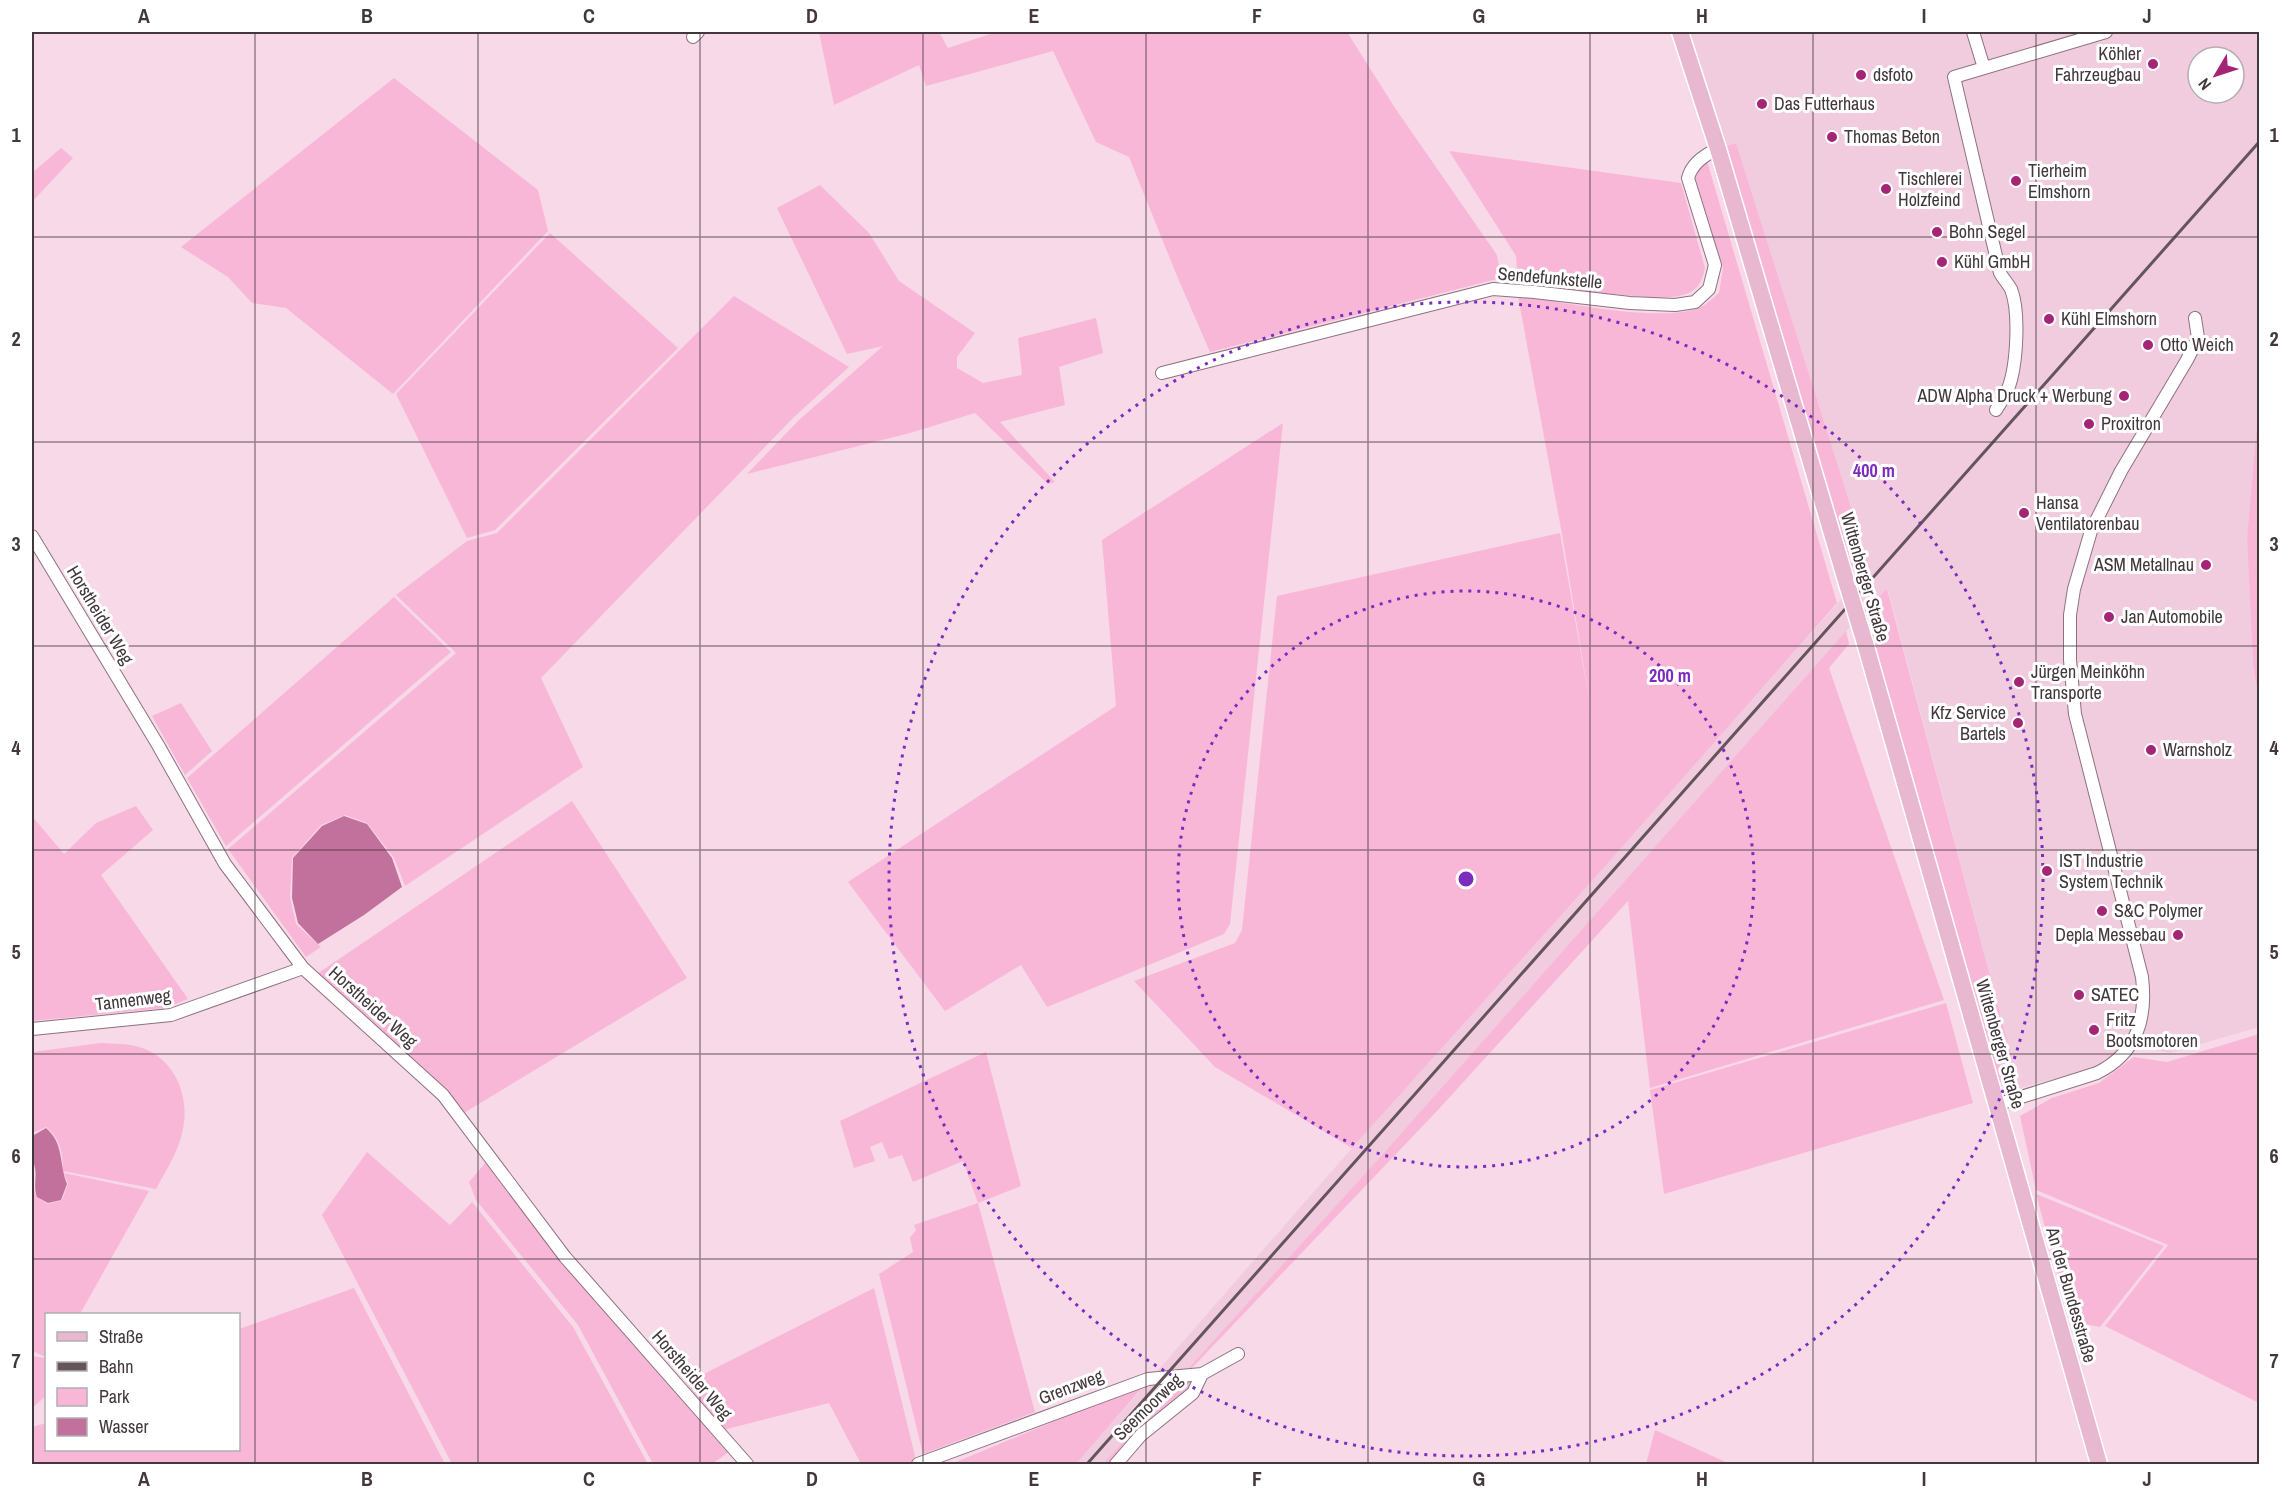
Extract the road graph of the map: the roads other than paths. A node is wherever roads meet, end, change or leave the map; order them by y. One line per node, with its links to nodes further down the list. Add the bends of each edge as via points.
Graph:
1 (1680, 32): 5 (main road, Wittenberger Straße)
2 (1973, 32): 4 (street)
3 (2106, 32): 4 (street)
4 (1984, 68): 8 (street, via 1954,77 2000,273 2011,290 2015,317 2013,372)
5 (1718, 149): 7 (street, Sendefunkstelle, via 1696,163 1688,178 1715,265 1709,290 1695,302 1630,303 1493,289); 12 (main road, Wittenberger Straße, bridge, via 1865,643)
6 (2195, 318): 12 (street, via 2198,338 2091,531 2070,615 2075,714 2142,977 2142,1016 2130,1046 2108,1067)
7 (1162, 373)
8 (1996, 410)
9 (32, 536): 10 (street, Horstheider Weg, via 225,864)
10 (303, 968): 11 (street, Tannenweg, via 171,1015); 16 (street, Horstheider Weg, via 443,1095 565,1257)
11 (32, 1029)
12 (1996, 1105): 13 (main road, Wittenberger Straße)
13 (2005, 1136): 19 (main road, An der Bundesstraße)
14 (1238, 1354): 15 (street, Grenzweg)
15 (1202, 1374): 17 (street, Grenzweg, via 1148,1378); 18 (street, Seemoorweg, via 1193,1393 1141,1435)
16 (747, 1464)
17 (918, 1464)
18 (1116, 1464)
19 (2099, 1464)

